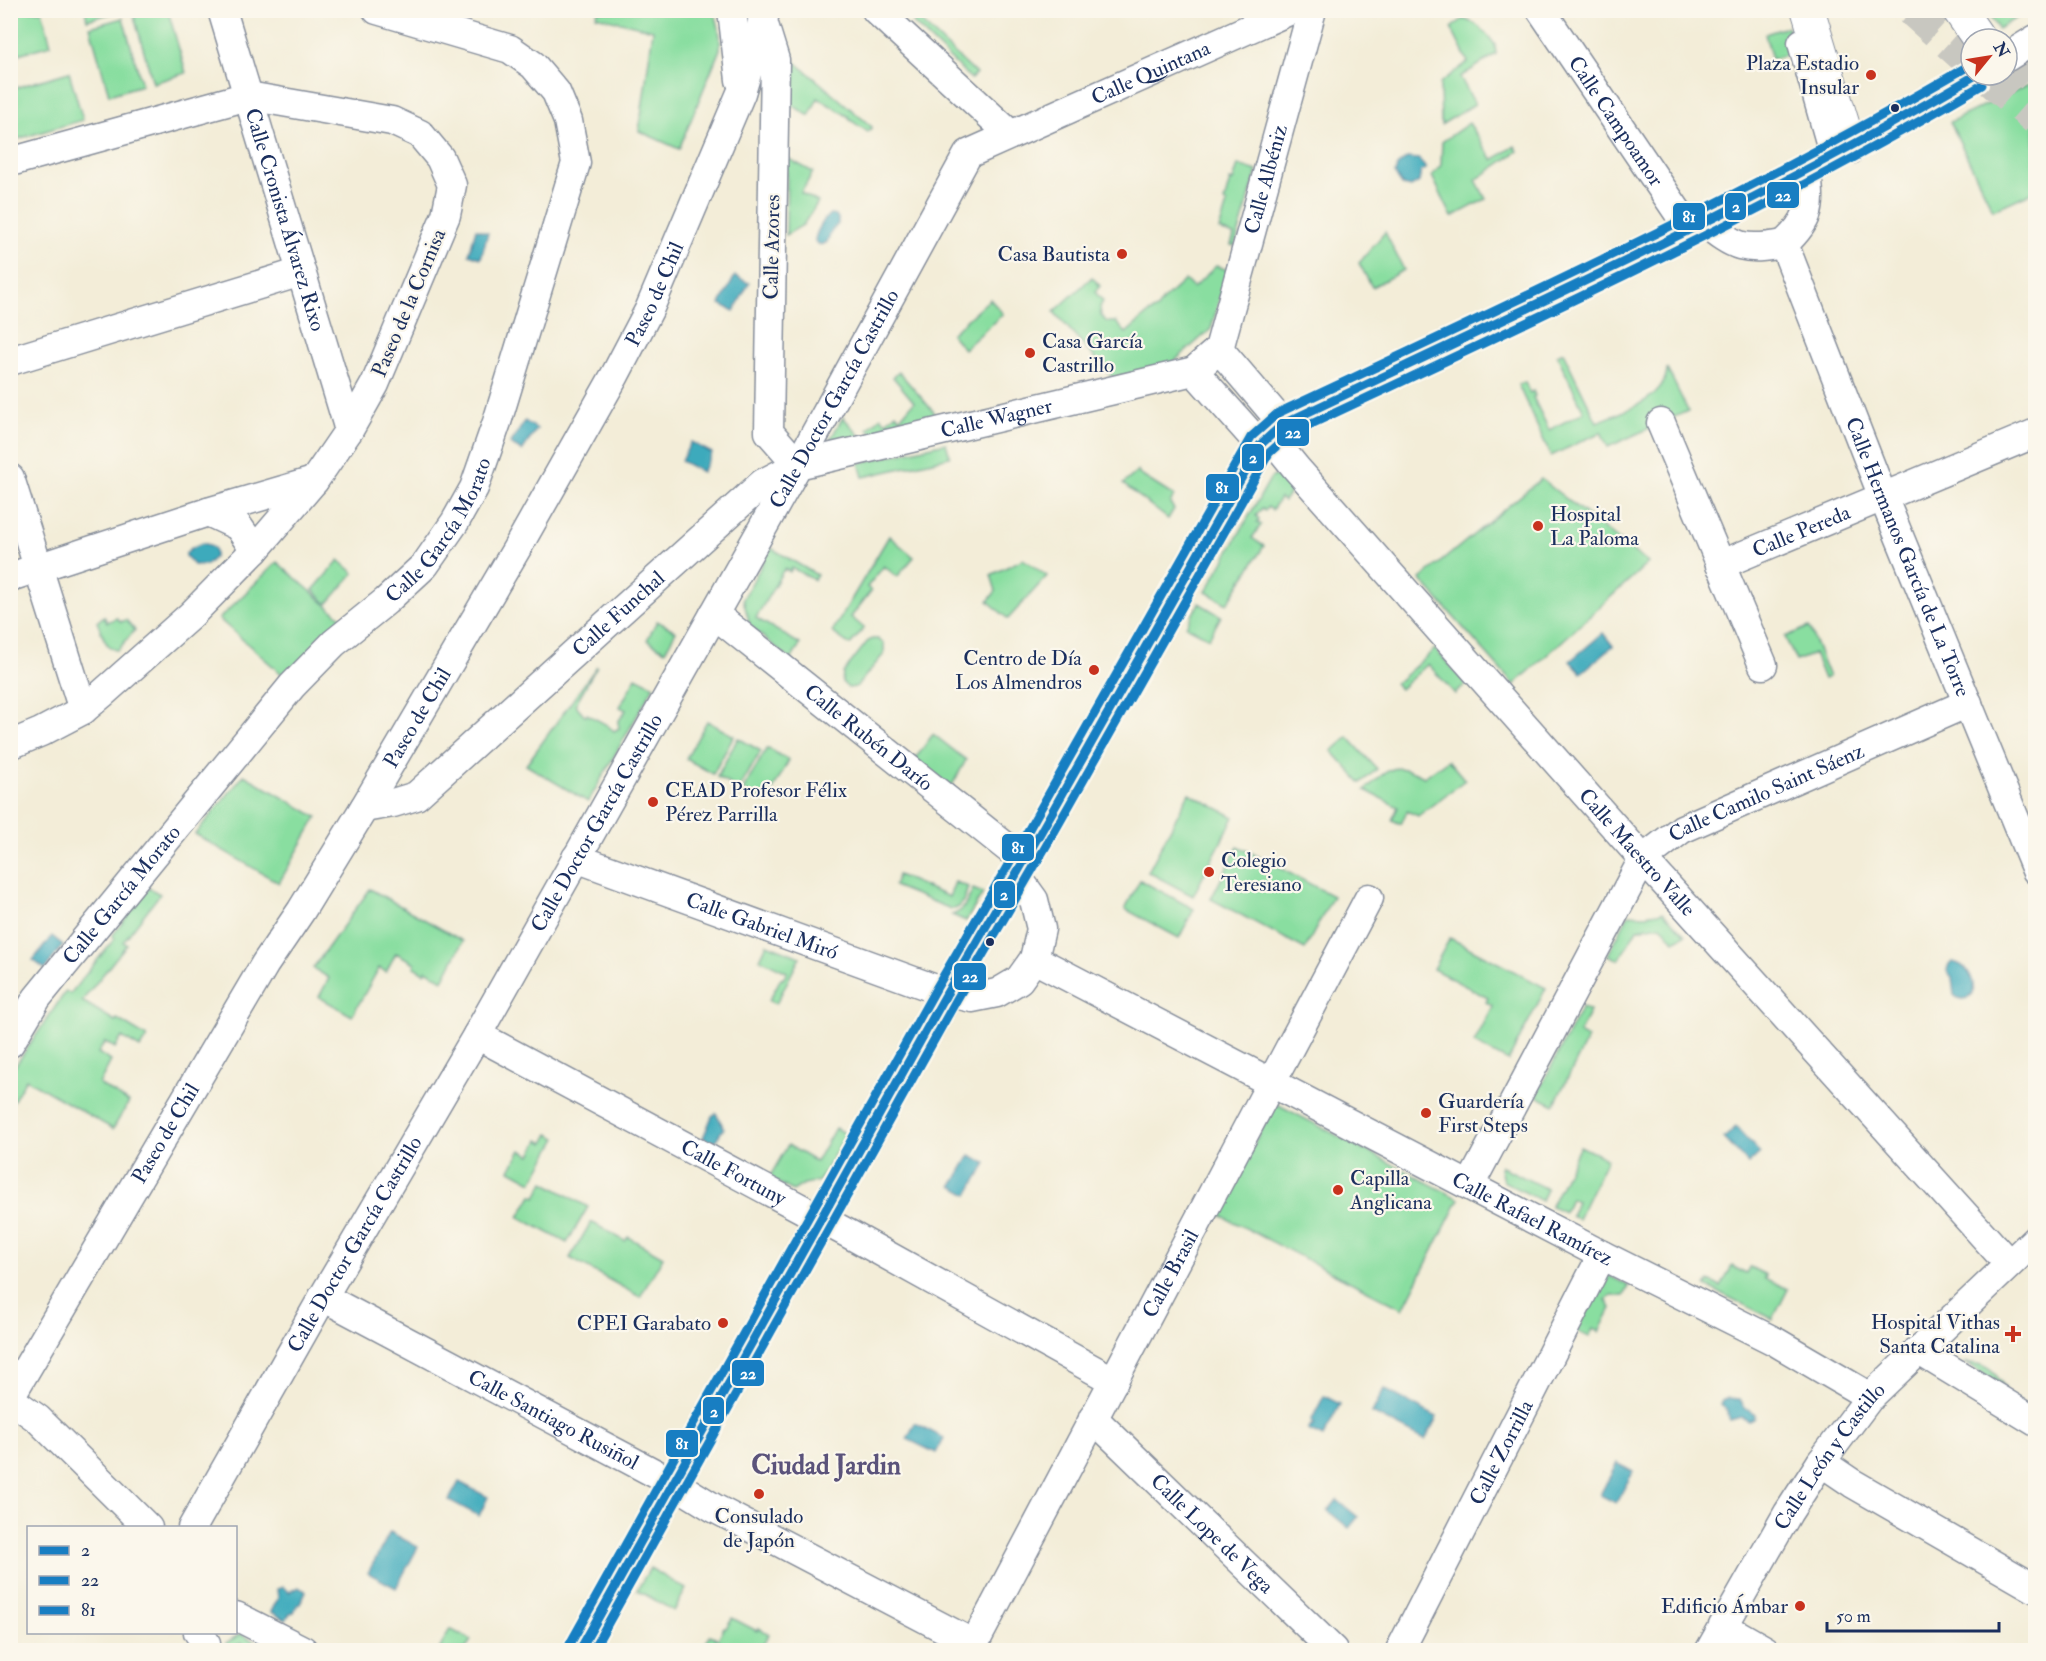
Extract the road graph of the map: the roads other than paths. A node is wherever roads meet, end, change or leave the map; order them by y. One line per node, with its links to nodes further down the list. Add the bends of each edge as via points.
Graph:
1 (222, 10): 15 (street, Calle Cronista Álvarez Rixo)
2 (377, 10): 55 (street, Calle García Morato, via 510,49 533,65 556,92 568,121 576,163 474,488 425,565 334,643 292,686 37,998)
3 (732, 10): 14 (street)
4 (1291, 10): 16 (street, Calle Quintana)
5 (1312, 10): 23 (street, Calle Albéniz)
6 (1541, 10): 20 (street, Calle Campoamor)
7 (1793, 10): 17 (street)
8 (1809, 10): 17 (highway)
9 (1959, 10): 12 (highway)
10 (764, 14): 14 (street, Paseo de Chil); 30 (street, Calle Azores, via 775,60 769,432)
11 (889, 14): 16 (street)
12 (1971, 27)
13 (1959, 85): 17 (street)
14 (741, 93): 44 (street, Paseo de Chil, via 649,310)
15 (248, 96): 18 (street, Paseo de la Cornisa); 22 (street, Calle Cronista Álvarez Rixo); 27 (street, Paseo de la Cornisa, via 392,121 420,134 440,158 452,185 446,215 375,384)
16 (1010, 134): 30 (street, Calle Doctor García Castrillo, via 968,154)
17 (1842, 152): 19 (street)
18 (10, 162)
19 (1806, 171): 20 (street); 21 (street, via 1809,208 1800,229)
20 (1697, 226): 21 (street, via 1730,243 1757,249); 29 (street)
21 (1784, 244): 33 (street, Calle Hermanos García de La Torre)
22 (302, 272): 24 (street); 27 (street, Calle Cronista Álvarez Rixo)
23 (1219, 349): 25 (street); 29 (street)
24 (10, 361)
25 (1194, 371): 29 (street); 30 (street, Calle Wagner)
26 (1661, 423): 36 (street)
27 (349, 430): 32 (street, Paseo de la Cornisa)
28 (2036, 433): 33 (street, Calle Pereda)
29 (1271, 435): 48 (street, Calle Maestro Valle); 50 (street)
30 (798, 465): 39 (street, Calle Doctor García Castrillo); 45 (street, Calle Funchal, via 763,483)
31 (10, 478): 37 (street)
32 (314, 481): 34 (street); 35 (street, Paseo de la Cornisa)
33 (1884, 497): 36 (street, Calle Pereda); 41 (street, Calle Hermanos García de La Torre)
34 (208, 512): 35 (street, via 238,526); 37 (street)
35 (255, 550): 42 (street, Paseo de la Cornisa, via 191,615)
36 (1720, 565): 40 (street)
37 (39, 568): 38 (street); 42 (street)
38 (10, 577)
39 (714, 614): 47 (street, Calle Doctor García Castrillo); 50 (street, Calle Rubén Darío)
40 (1763, 665)
41 (1968, 703): 48 (street, Calle Camilo Saint Sáenz, via 1682,829); 49 (street, Calle Hermanos García de La Torre)
42 (83, 710): 43 (street, Paseo de la Cornisa)
43 (10, 745)
44 (391, 764): 45 (street, via 419,778); 46 (street, Paseo de Chil)
45 (443, 772): 46 (street, Calle Funchal, via 416,796)
46 (364, 808): 66 (street, Paseo de Chil, via 265,964)
47 (576, 858): 53 (street, Calle Gabriel Miró); 54 (street, Calle Doctor García Castrillo)
48 (1643, 859): 57 (street, Calle Camilo Saint Sáenz); 61 (street, Calle Maestro Valle)
49 (2035, 867)
50 (1020, 868): 52 (street, via 1041,929); 53 (street)
51 (1369, 898): 56 (street, Calle Brasil)
52 (1034, 959): 53 (street, via 1019,980 997,993 972,998); 56 (street, Calle Rafael Ramírez)
53 (947, 993): 58 (street)
54 (477, 1035): 58 (street, Calle Fortuny); 62 (street, Calle Doctor García Castrillo)
55 (10, 1043)
56 (1272, 1083): 57 (street, Calle Rafael Ramírez); 64 (street, Calle Brasil)
57 (1470, 1185): 60 (street, Calle Rafael Ramírez)
58 (821, 1220): 64 (street, Calle Fortuny); 70 (street)
59 (2036, 1239): 61 (street, Calle León y Castillo)
60 (1602, 1255): 65 (street, Calle Rafael Ramírez, via 1776,1342); 82 (street, Calle Zorrilla)
61 (2010, 1264): 63 (street, Calle León y Castillo)
62 (323, 1297): 70 (street, Calle Santiago Rusiñol); 72 (street, Calle Doctor García Castrillo)
63 (1918, 1350): 65 (street, Calle León y Castillo); 68 (street)
64 (1114, 1381): 67 (street, Calle Brasil)
65 (1870, 1397): 69 (street, Calle León y Castillo)
66 (10, 1398): 71 (street, via 38,1419)
67 (1093, 1418): 77 (street, Calle Brasil); 81 (street, Calle Lope de Vega)
68 (2036, 1422)
69 (1821, 1462): 73 (street); 76 (street, Calle León y Castillo)
70 (675, 1484): 77 (street, Calle Santiago Rusiñol); 80 (street)
71 (147, 1526)
72 (193, 1526)
73 (2036, 1589)
74 (237, 1617): 79 (street)
75 (199, 1634): 78 (street)
76 (1717, 1638): 83 (street)
77 (973, 1647)
78 (206, 1650)
79 (303, 1650)
80 (580, 1650)
81 (1333, 1650)
82 (1400, 1650)
83 (1765, 1650)

